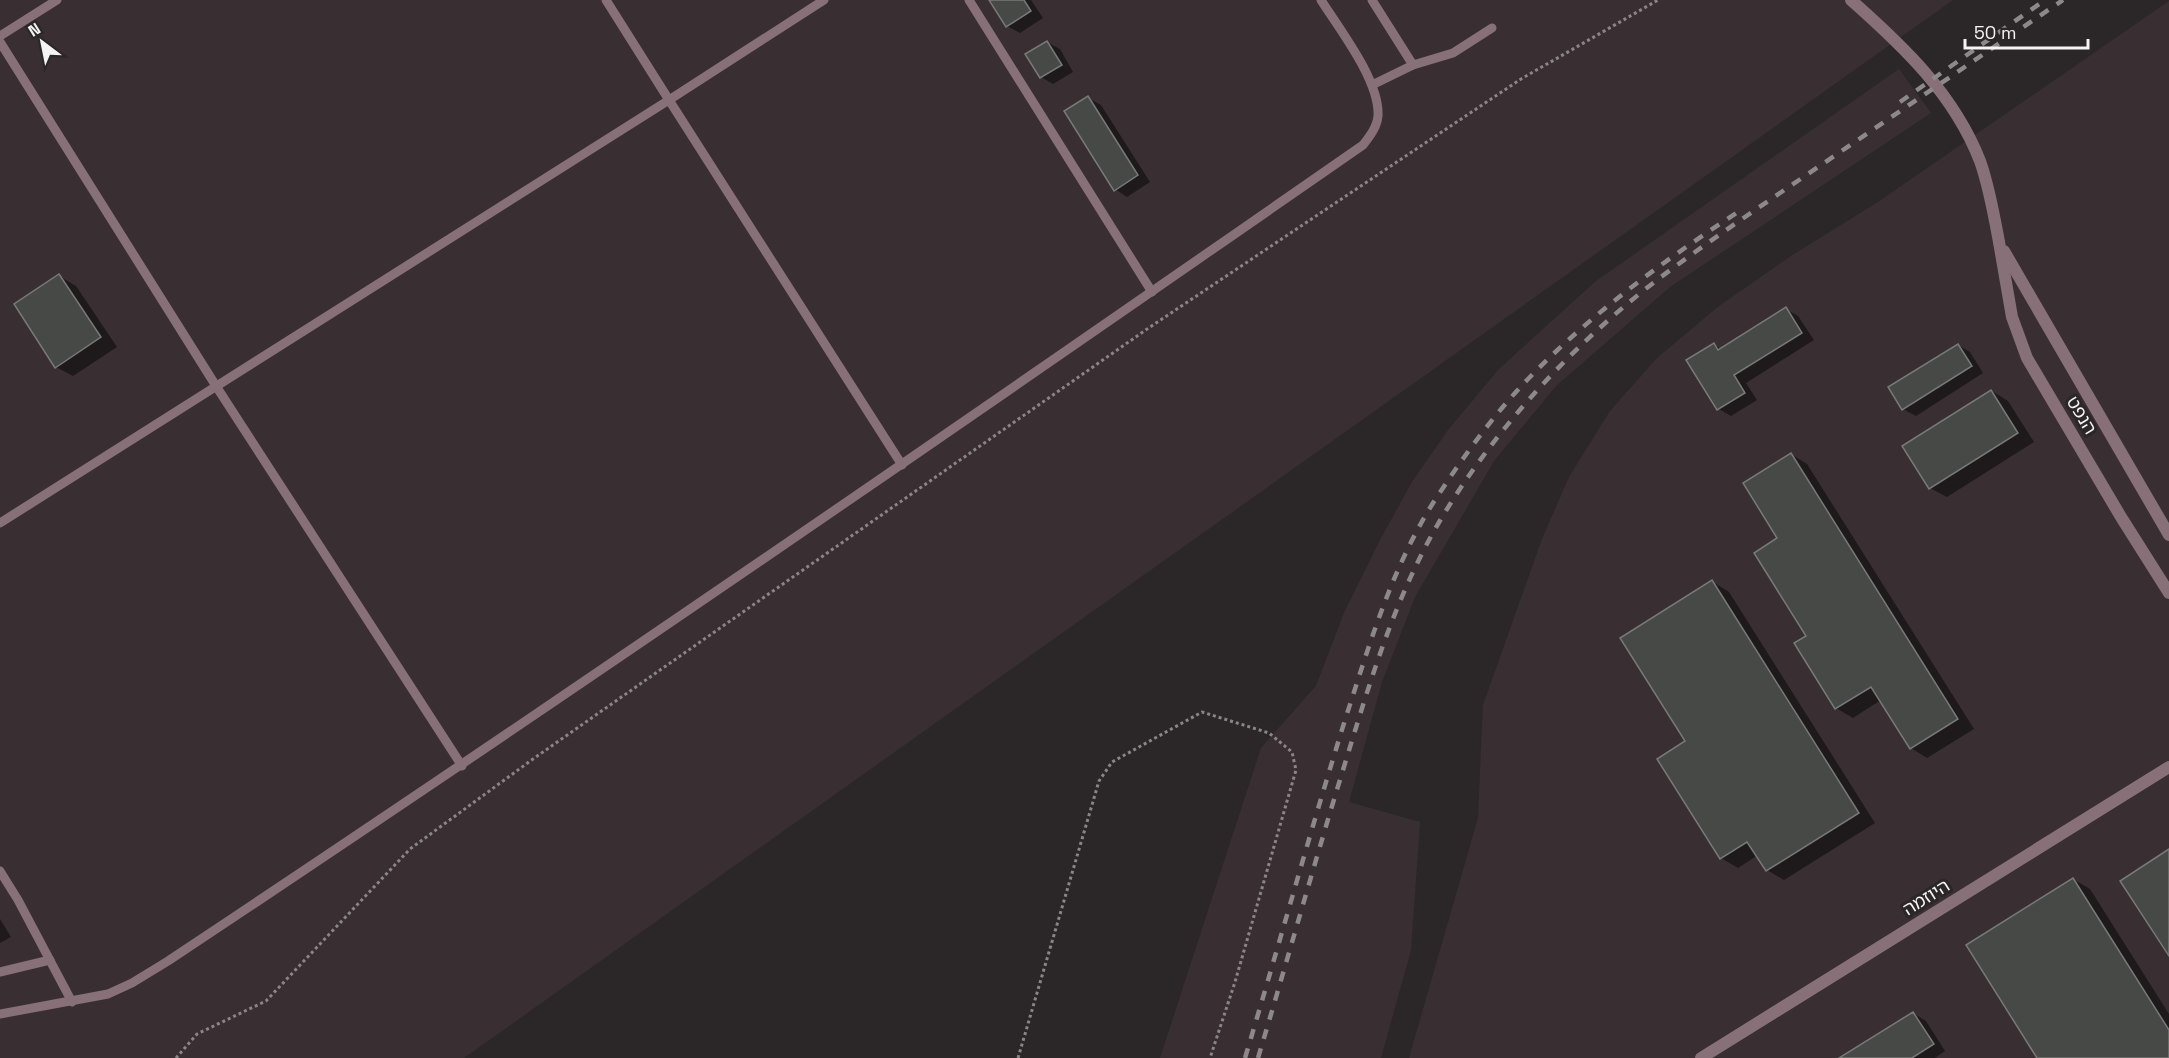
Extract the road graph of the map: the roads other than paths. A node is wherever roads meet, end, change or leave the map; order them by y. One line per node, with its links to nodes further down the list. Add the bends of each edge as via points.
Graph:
1 (57, 0): 9 (lane)
2 (606, 0): 13 (lane)
3 (824, 0): 13 (lane)
4 (969, 0): 15 (lane)
5 (1321, 0): 12 (lane)
6 (1372, 0): 11 (lane)
7 (1851, 0): 14 (street, הנפט, via 1928,74 1960,119 1980,161)
8 (1492, 28): 11 (lane, via 1453,53)
9 (0, 36)
10 (0, 42): 16 (lane)
11 (1413, 64): 12 (lane)
12 (1372, 85): 15 (lane, via 1377,95 1378,118 1363,145)
13 (669, 100): 16 (lane); 17 (lane)
14 (1999, 242): 19 (street, הנפט); 20 (street, הנפט, via 2012,317 2027,358)
15 (1152, 292): 17 (lane)
16 (216, 386): 18 (lane); 21 (lane)
17 (902, 465): 21 (lane)
18 (0, 523)
19 (2169, 535)
20 (2169, 593)
21 (462, 766): 26 (lane, via 132,984)
22 (2169, 767): 28 (street, היוזמה)
23 (0, 871): 24 (lane)
24 (50, 960): 25 (lane); 26 (lane)
25 (0, 972)
26 (72, 1002): 27 (lane)
27 (0, 1014)
28 (1701, 1058)

